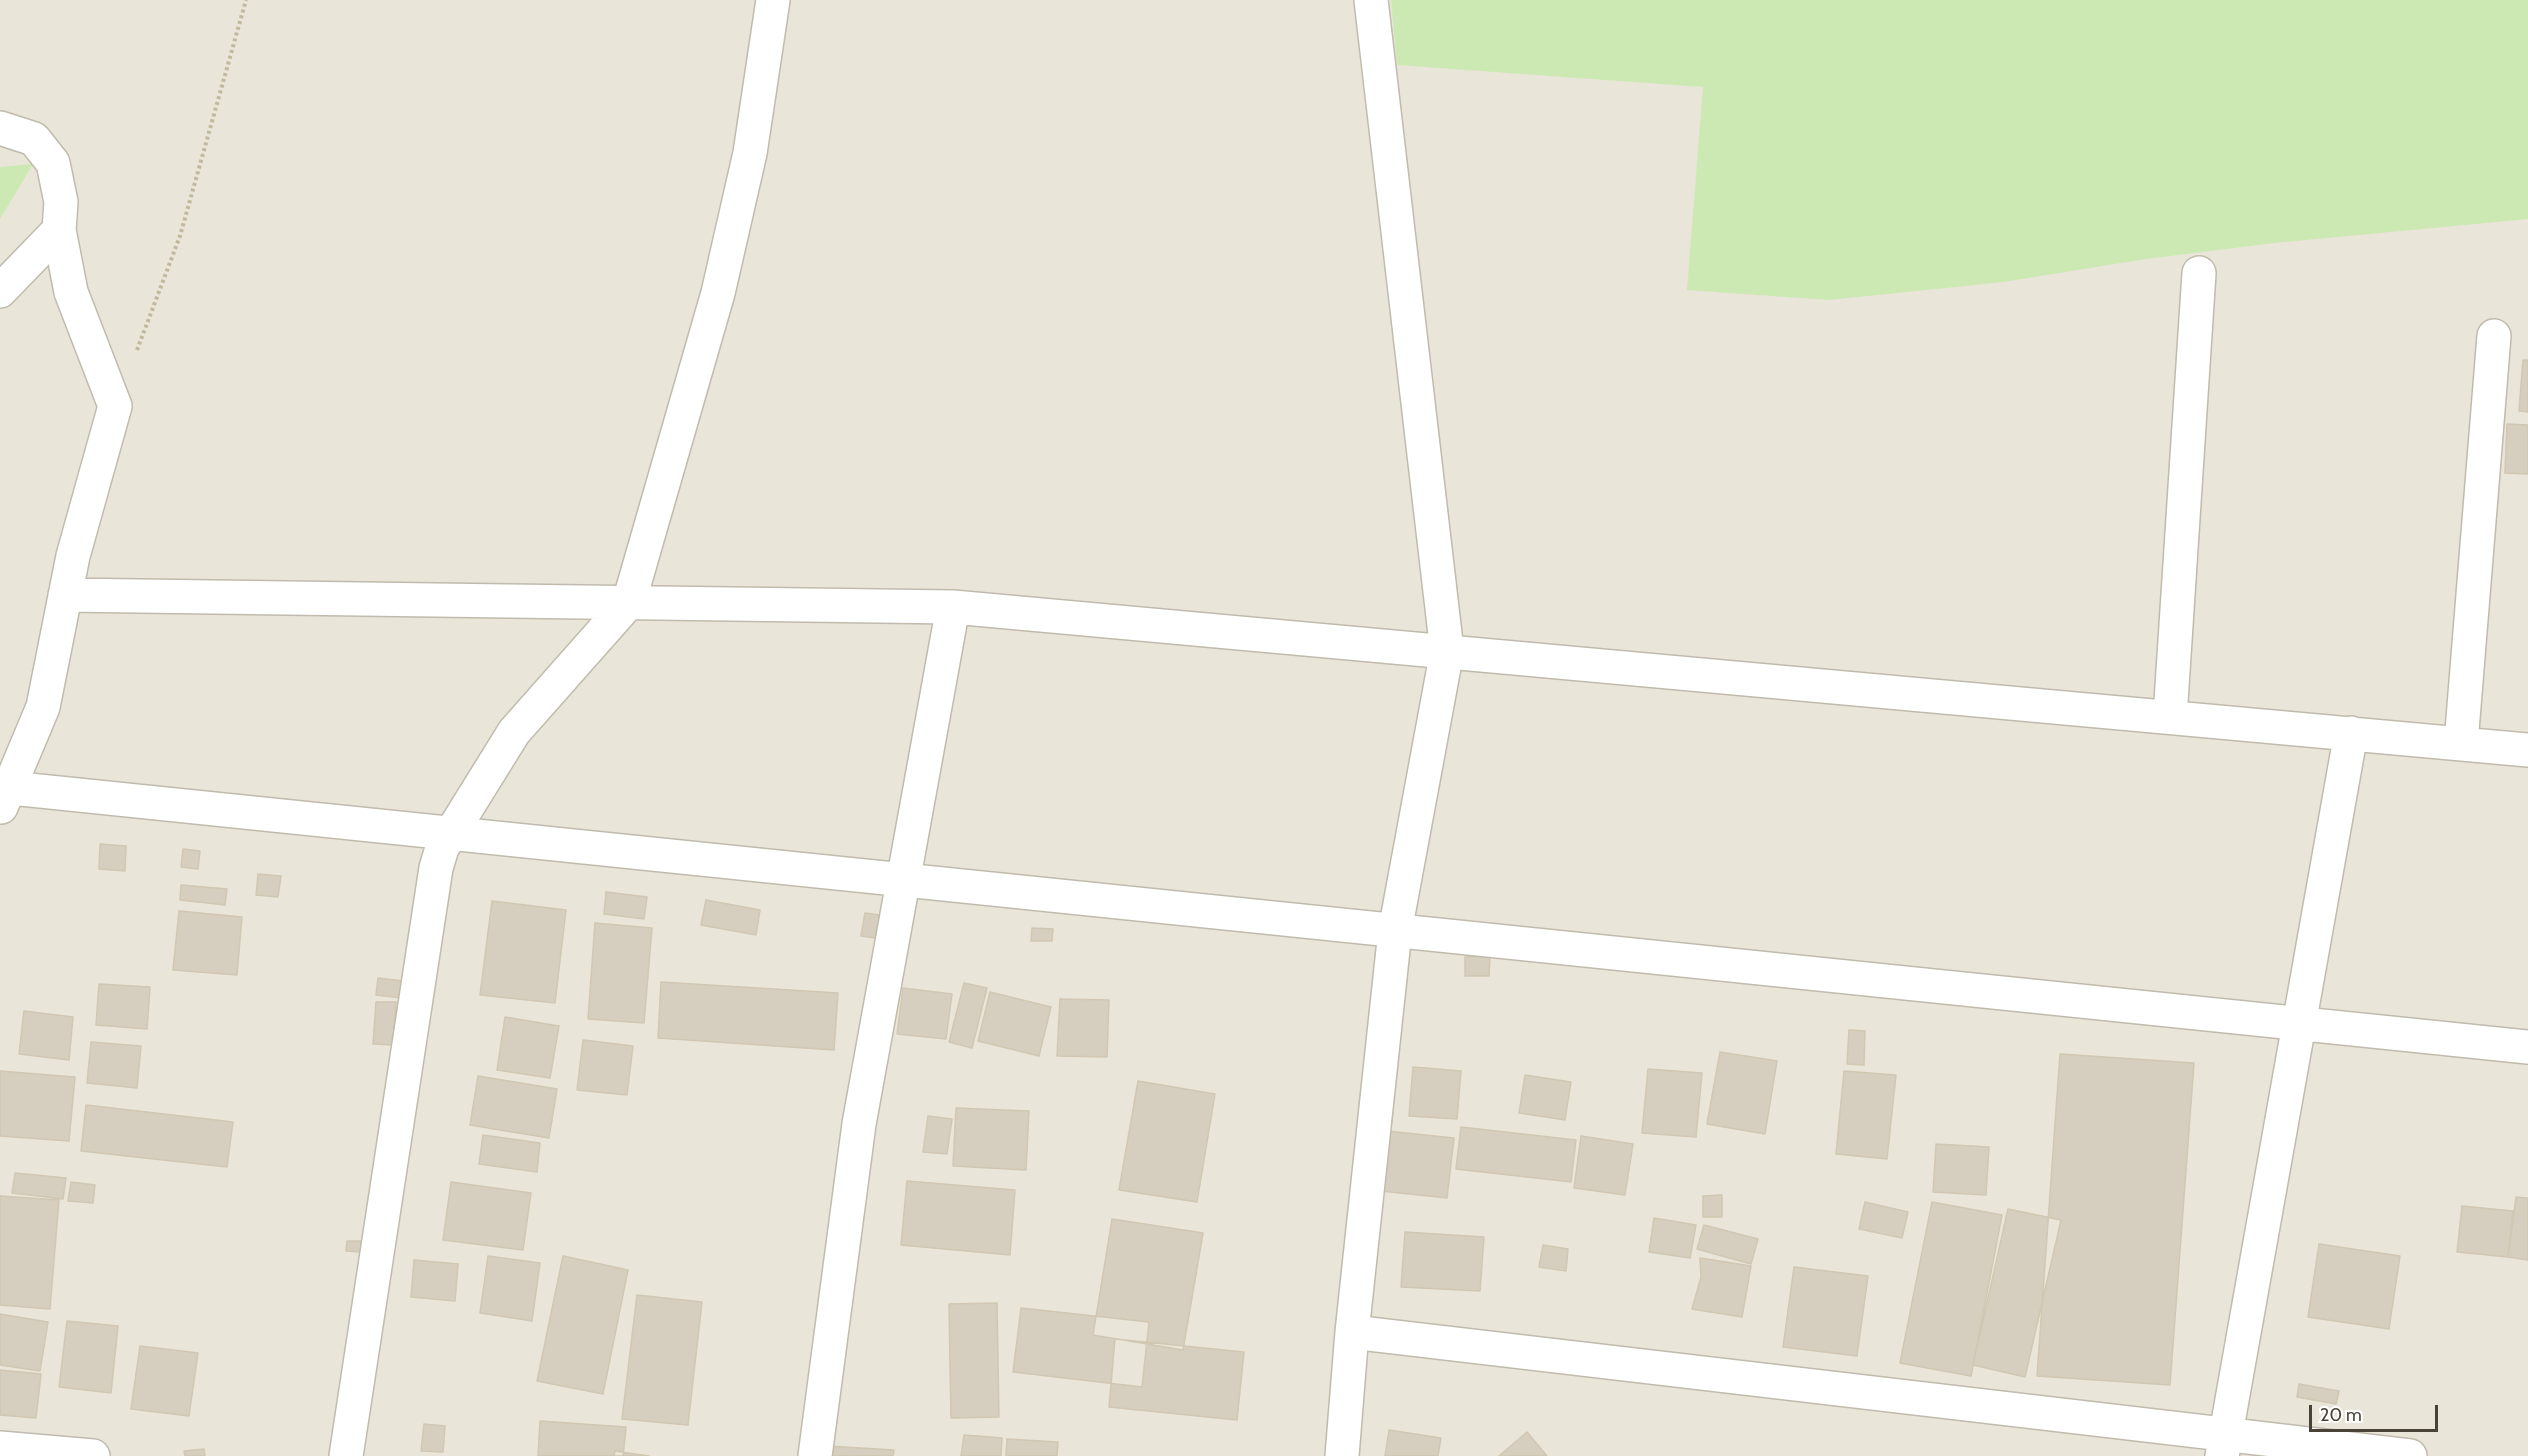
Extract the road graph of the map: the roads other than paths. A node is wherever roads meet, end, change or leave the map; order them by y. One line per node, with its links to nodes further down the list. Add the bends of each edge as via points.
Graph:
1 (773, 0): 9 (street, via 750,153 718,292)
2 (1371, 0): 11 (street)
3 (0, 128): 4 (street, via 34,139 53,163 61,202)
4 (59, 230): 6 (street); 8 (street, via 71,292 115,406)
5 (2199, 273): 12 (street)
6 (0, 291)
7 (2494, 336): 14 (street)
8 (65, 595): 9 (street); 16 (street, via 43,707)
9 (629, 602): 10 (street); 17 (street, via 514,732)
10 (953, 607): 11 (street); 18 (street)
11 (1447, 651): 12 (street); 19 (street)
12 (2170, 717): 13 (street)
13 (2351, 734): 14 (street); 20 (street)
14 (2461, 744): 15 (street)
15 (2528, 750)
16 (3, 795): 17 (street)
17 (449, 834): 18 (street); 26 (street, via 436,868)
18 (902, 881): 19 (street); 27 (street, via 859,1124)
19 (1395, 931): 20 (street); 22 (street)
20 (2299, 1024): 21 (street); 23 (street)
21 (2528, 1047)
22 (1352, 1332): 23 (street); 28 (street)
23 (2225, 1445): 29 (street)
24 (0, 1448): 25 (street)
25 (93, 1456)
26 (346, 1456)
27 (815, 1456)
28 (1342, 1456)
29 (2410, 1456)

